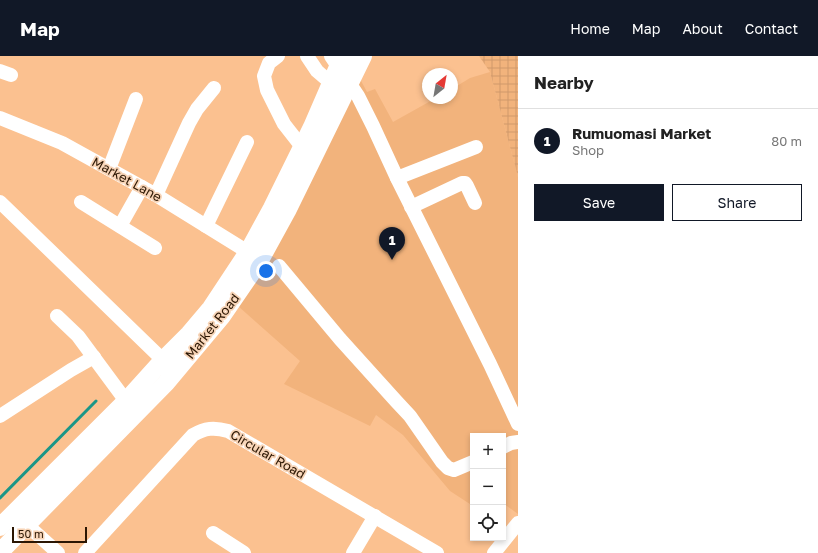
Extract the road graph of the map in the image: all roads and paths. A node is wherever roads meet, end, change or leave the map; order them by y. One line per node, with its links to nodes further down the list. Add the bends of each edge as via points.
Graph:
1 (278, 56): 10 (street, via 269,63 264,76 267,90 284,124)
2 (306, 56): 4 (street, via 317,71)
3 (363, 56): 5 (main road, Market Road)
4 (336, 66): 5 (street); 10 (main road, Market Road)
5 (349, 82): 13 (street); 28 (main road, Market Road, via 287,211 259,262 222,316)
6 (214, 88): 15 (street, via 189,123)
7 (136, 99): 12 (street)
8 (0, 118): 12 (street, Market Lane, via 62,143)
9 (247, 142): 21 (street)
10 (302, 147): 23 (main road, Market Road)
11 (476, 147): 13 (street)
12 (109, 169): 14 (street, Market Lane)
13 (397, 178): 19 (street)
14 (142, 187): 15 (street, Market Lane); 20 (street)
15 (156, 195): 21 (street, Market Lane)
16 (0, 202): 27 (street)
17 (81, 202): 20 (street)
18 (475, 203): 19 (street, via 467,186 462,183)
19 (411, 207): 31 (street)
20 (120, 226): 22 (street)
21 (206, 226): 23 (street, Market Lane)
22 (155, 248)
23 (248, 252): 27 (main road, Market Road, via 210,308)
24 (279, 266): 34 (street, via 340,339 410,416 442,462 454,470)
25 (56, 316): 26 (street, via 78,336)
26 (94, 357): 29 (street); 30 (street)
27 (163, 360): 28 (street); 29 (main road, Market Road)
28 (166, 383): 37 (main road, Market Road)
29 (126, 401): 38 (main road, Market Road)
30 (0, 416)
31 (518, 424)
32 (518, 442): 33 (street)
33 (506, 446)
34 (470, 464)
35 (375, 516): 42 (street, Circular Road, via 228,430 206,429 193,435); 44 (street); 45 (street, Circular Road)
36 (518, 523): 46 (street)
37 (27, 525): 40 (main road, Market Road); 41 (street)
38 (0, 527)
39 (213, 533): 43 (street)
40 (0, 552)
41 (58, 553)
42 (85, 553)
43 (244, 553)
44 (353, 553)
45 (437, 553)
46 (494, 553)

